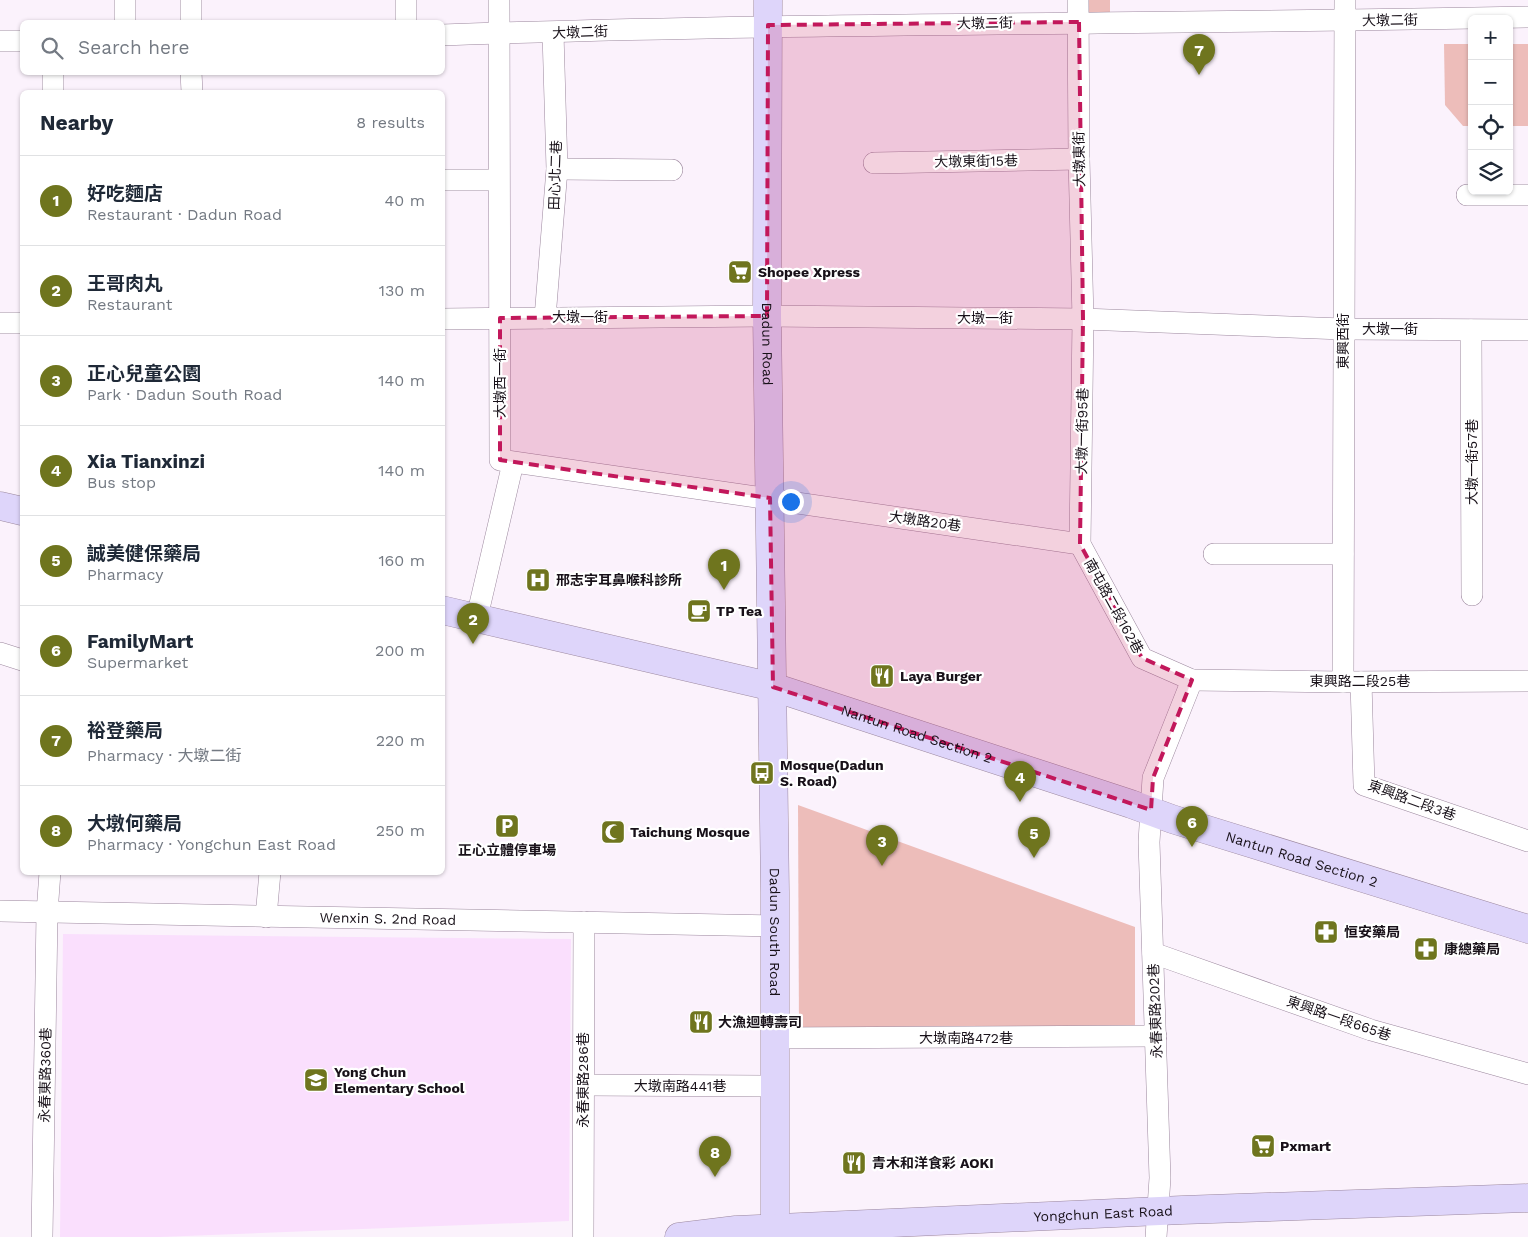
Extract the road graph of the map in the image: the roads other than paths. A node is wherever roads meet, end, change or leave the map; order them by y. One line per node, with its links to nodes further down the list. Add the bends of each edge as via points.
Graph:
1 (125, 0): 9 (street)
2 (191, 0): 10 (street)
3 (406, 0): 11 (street)
4 (498, 0): 15 (street, 大墩西一街)
5 (1078, 0): 13 (street, 大墩東街)
6 (1345, 0): 12 (street, 東興西街)
7 (768, 13): 13 (street, 大墩二街); 14 (street, 大墩二街); 31 (street, Dadun Road)
8 (1528, 17): 12 (street, 大墩二街)
9 (125, 20)
10 (191, 20)
11 (406, 20)
12 (1345, 21): 13 (street, 大墩二街); 38 (street, 東興西街)
13 (1079, 22): 23 (street, 大墩東街)
14 (553, 32): 15 (street, 大墩二街); 25 (street, 田心北二巷)
15 (498, 33): 16 (street, 大墩二街); 28 (street, 大墩西一街)
16 (445, 35)
17 (0, 41): 18 (street)
18 (20, 41)
19 (53, 75): 21 (street)
20 (191, 75): 22 (street)
21 (53, 90)
22 (192, 90)
23 (1079, 159): 24 (street, 大墩東街15巷); 35 (street, 大墩東街)
24 (874, 163)
25 (557, 169): 26 (street); 33 (street, 田心北二巷)
26 (672, 170)
27 (445, 180): 28 (street)
28 (498, 180): 32 (street, 大墩西一街)
29 (1467, 195): 30 (street)
30 (1528, 195)
31 (767, 316): 33 (street, 大墩一街); 35 (street, 大墩一街); 42 (street, Dadun Road)
32 (500, 318): 33 (street, 大墩一街); 34 (street, 大墩一街); 41 (street, 大墩西一街, via 500,460)
33 (545, 318)
34 (445, 319)
35 (1083, 319): 38 (street, 大墩一街); 43 (street, 大墩一街95巷)
36 (0, 323): 37 (street)
37 (20, 323)
38 (1343, 329): 39 (street, 大墩一街); 45 (street, 東興西街)
39 (1471, 330): 40 (street, 大墩一街); 46 (street, 大墩一街57巷)
40 (1528, 330)
41 (513, 463): 42 (street); 48 (street)
42 (770, 498): 43 (street, 大墩路20巷); 54 (street, Dadun Road)
43 (1080, 544): 51 (street, 南屯路二段162巷, via 1142,658)
44 (1214, 554): 45 (street)
45 (1343, 554): 53 (street, 東興西街)
46 (1472, 595)
47 (445, 611): 48 (street, Nantun Road Section 2)
48 (477, 617): 54 (street, Nantun Road Section 2)
49 (0, 653): 50 (street)
50 (20, 659)
51 (1192, 680): 53 (street, 東興路二段25巷); 55 (street, via 1153,778)
52 (1528, 681): 53 (street, 東興路二段25巷)
53 (1352, 682): 56 (street, 東興路二段3巷, via 1364,785)
54 (773, 687): 55 (street, Nantun Road Section 2); 63 (street, Dadun South Road)
55 (1151, 810): 64 (street, Nantun Road Section 2); 65 (street, 永春東路202巷)
56 (1528, 841)
57 (50, 875): 60 (street, 永春東路360巷)
58 (270, 875): 61 (street)
59 (0, 911): 60 (street, Wenxin S. 2nd Road)
60 (47, 913): 61 (street, Wenxin S. 2nd Road); 74 (street, 永春東路360巷)
61 (266, 917): 62 (street, Wenxin S. 2nd Road)
62 (584, 922): 63 (street, Wenxin S. 2nd Road); 69 (street, 永春東路286巷)
63 (776, 926): 67 (street, Dadun South Road)
64 (1528, 929)
65 (1153, 953): 66 (street, 永春東路202巷); 68 (street, 東興路一段665巷, via 1371,1030)
66 (1156, 1036): 67 (street, 大墩南路472巷); 72 (street, 永春東路202巷, via 1160,1178)
67 (776, 1038): 70 (street, Dadun South Road)
68 (1528, 1074)
69 (584, 1085): 70 (street, 大墩南路441巷); 75 (street, 永春東路286巷)
70 (776, 1086): 73 (street, Dadun South Road)
71 (1528, 1198): 72 (street, Yongchun East Road)
72 (1157, 1224): 73 (street, Yongchun East Road)
73 (775, 1233): 76 (street, Yongchun East Road, via 736,1230)
74 (42, 1237)
75 (582, 1237)
76 (679, 1237)

